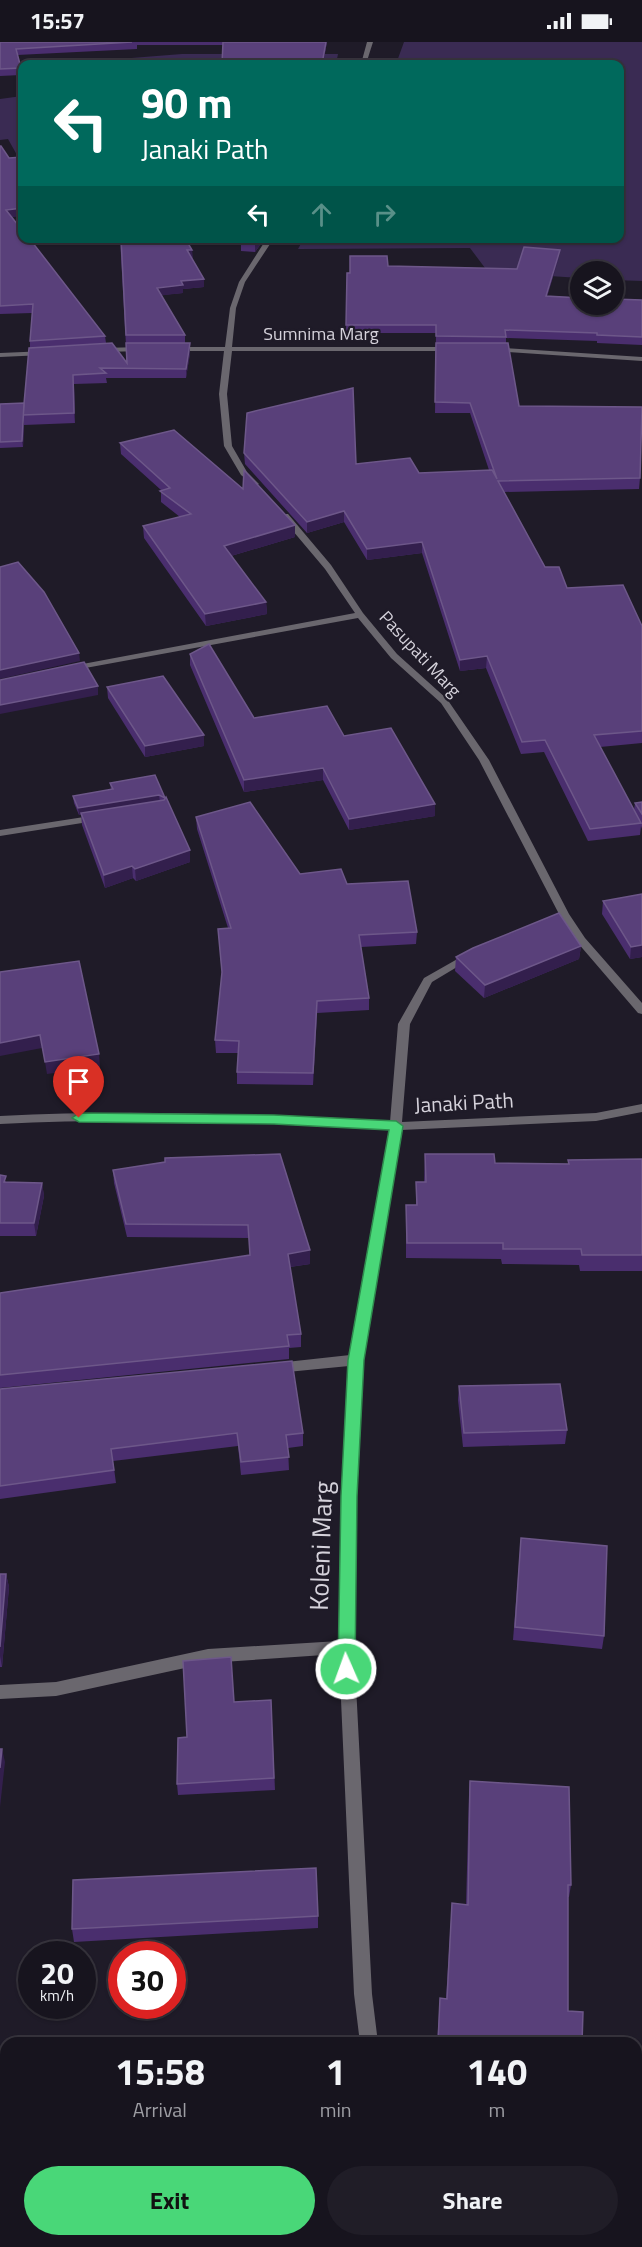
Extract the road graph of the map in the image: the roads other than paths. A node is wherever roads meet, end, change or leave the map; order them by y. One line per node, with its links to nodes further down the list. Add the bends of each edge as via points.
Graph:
1 (370, 42): 2 (street)
2 (364, 60)
3 (268, 243): 6 (street, via 242,282 233,308)
4 (154, 349): 9 (street)
5 (165, 349): 6 (street, Sumnima Marg)
6 (230, 349): 7 (street, Sumnima Marg); 13 (street, via 223,394 228,446)
7 (462, 349)
8 (486, 349): 12 (street)
9 (88, 351)
10 (54, 353): 11 (street)
11 (0, 355)
12 (642, 359)
13 (259, 489)
14 (281, 512): 15 (street, Pasupati Marg, via 328,567)
15 (360, 615): 16 (street); 20 (street, Pasupati Marg, via 394,656 444,701 484,760 558,916)
16 (67, 670)
17 (103, 817): 18 (street)
18 (0, 833)
19 (478, 951): 23 (street, Koleni Marg, via 428,980 404,1024)
20 (642, 1010)
21 (642, 1108): 23 (street, Janaki Path, via 596,1117)
22 (0, 1120): 23 (street, Janaki Path, via 274,1119)
23 (396, 1126): 24 (street, Koleni Marg)
24 (356, 1360): 25 (street); 26 (street, Koleni Marg)
25 (261, 1370)
26 (345, 1647): 27 (street, via 208,1656 56,1689); 28 (street, Koleni Marg)
27 (0, 1692)
28 (368, 2037)

